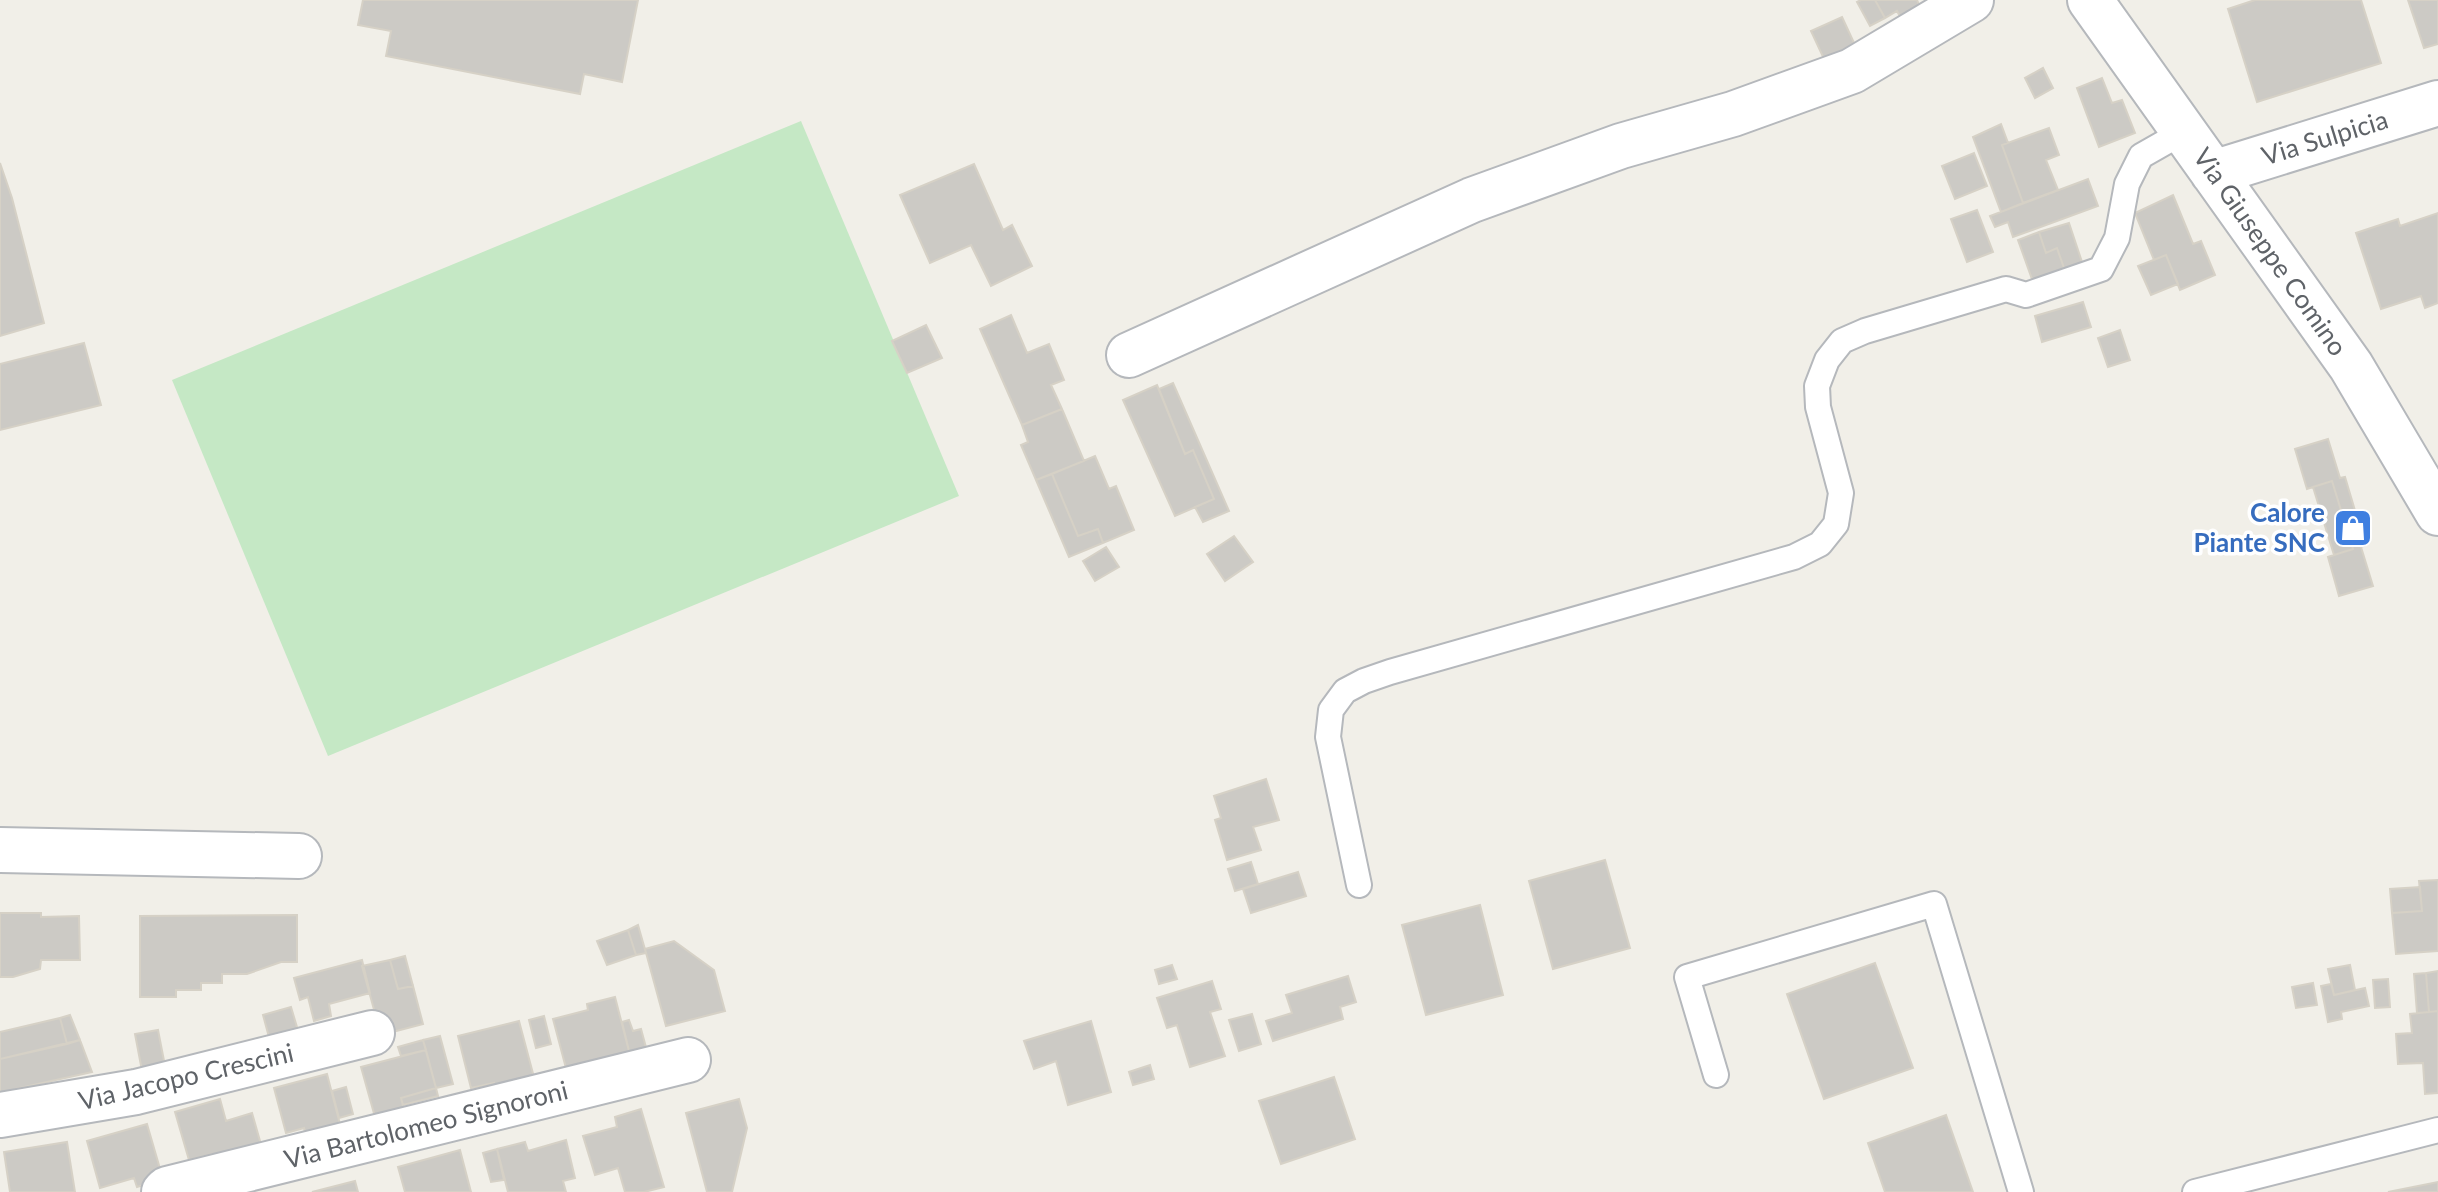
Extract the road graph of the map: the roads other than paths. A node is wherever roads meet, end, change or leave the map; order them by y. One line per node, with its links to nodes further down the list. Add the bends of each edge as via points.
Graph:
1 (1971, 0): 6 (street, via 1852,71 1472,200)
2 (2090, 0): 4 (street, Via Giuseppe Comino)
3 (2438, 103): 5 (street, Via Sulpicia)
4 (2185, 131): 5 (street, Via Giuseppe Comino); 10 (lane, via 2141,156 2127,184 2117,238 2101,269 2026,295 2006,289 1842,341 1817,386 1841,493 1836,524 1820,544 1794,557 1404,668 1345,691 1331,710 1328,737)
5 (2213, 173): 7 (street, Via Giuseppe Comino, via 2351,366)
6 (1129, 355)
7 (2438, 513)
8 (0, 850): 9 (street)
9 (299, 856)
10 (1359, 885)
11 (372, 1033): 14 (street, Via Jacopo Crescini, via 136,1092)
12 (688, 1060): 16 (street, Via Bartolomeo Signoroni)
13 (1716, 1075): 17 (lane, via 1687,977 1934,904)
14 (0, 1115)
15 (2438, 1130): 18 (lane)
16 (164, 1192)
17 (2021, 1192)
18 (2195, 1192)

